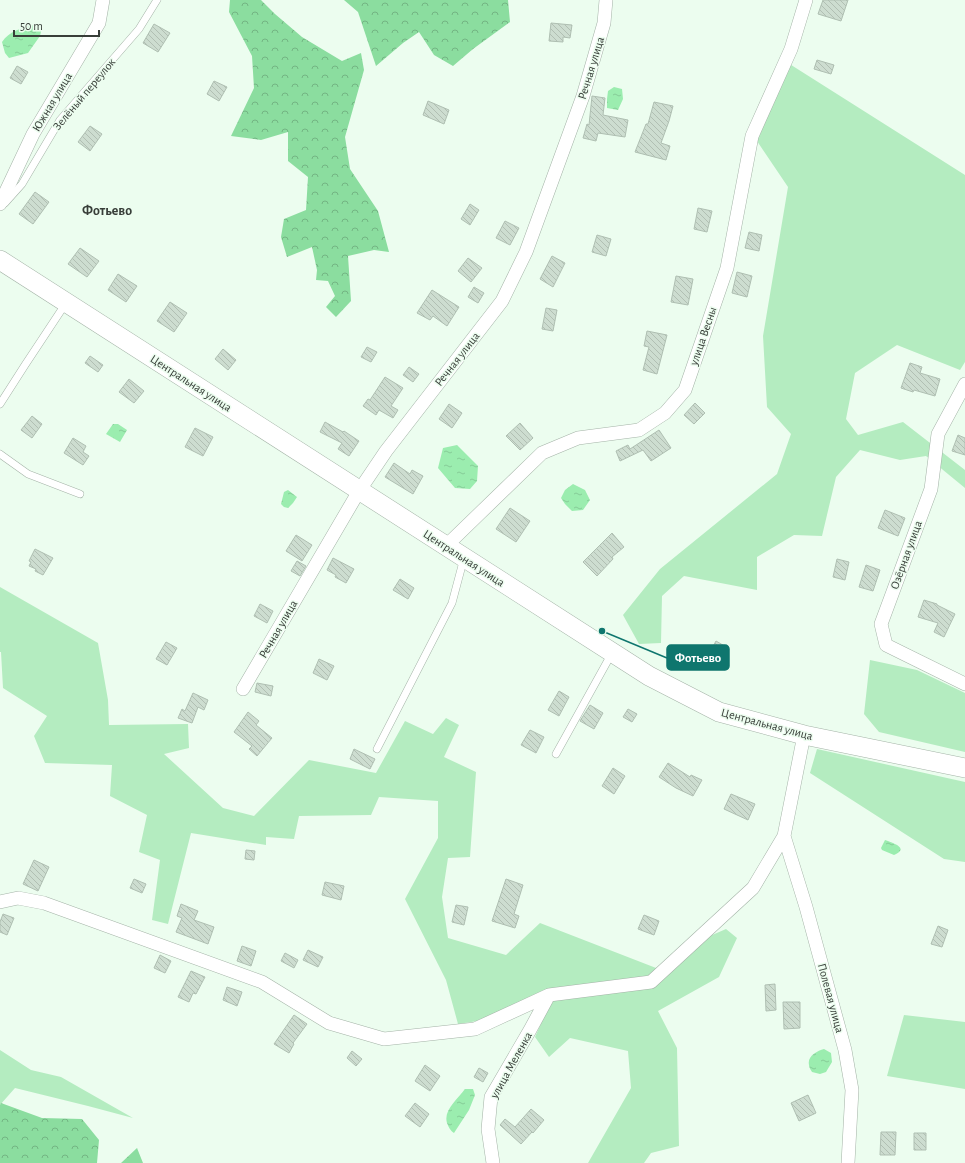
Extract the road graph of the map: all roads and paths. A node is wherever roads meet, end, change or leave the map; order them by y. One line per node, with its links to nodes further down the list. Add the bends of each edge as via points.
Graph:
1 (103, 0): 5 (street, Южная улица, via 99,23 33,134)
2 (157, 0): 6 (lane, Зелёный переулок, via 139,29 60,120 22,184)
3 (606, 0): 12 (street, Речная улица, via 604,23 583,96 526,252 502,301 386,451)
4 (806, 0): 14 (street, улица Весны, via 791,49 752,136 727,268 685,390 665,413 639,430 578,438 542,454)
5 (0, 204)
6 (0, 209)
7 (0, 260): 8 (main road, Центральная улица)
8 (66, 303): 10 (lane); 12 (main road, Центральная улица)
9 (965, 384): 17 (street, Озёрная улица, via 938,434 930,490 881,624 886,644)
10 (0, 404)
11 (0, 454): 13 (lane, via 28,474)
12 (359, 491): 14 (main road, Центральная улица); 18 (street, Речная улица)
13 (80, 494)
14 (446, 546): 15 (main road, Центральная улица)
15 (464, 558): 16 (main road, Центральная улица); 20 (lane, via 452,603)
16 (612, 653): 19 (main road, Центральная улица, via 649,676 719,712); 21 (lane)
17 (965, 684)
18 (243, 689)
19 (804, 735): 22 (main road, Центральная улица); 23 (street)
20 (377, 749)
21 (556, 754)
22 (965, 768)
23 (784, 836): 25 (street, via 753,888 651,982); 27 (street, Полевая улица, via 845,1050 852,1090)
24 (0, 902): 25 (street, via 18,898 44,903 262,982 329,1023 384,1039 475,1029)
25 (549, 995): 26 (street, улица Меленка, via 491,1098 488,1129)
26 (493, 1163)
27 (848, 1163)

